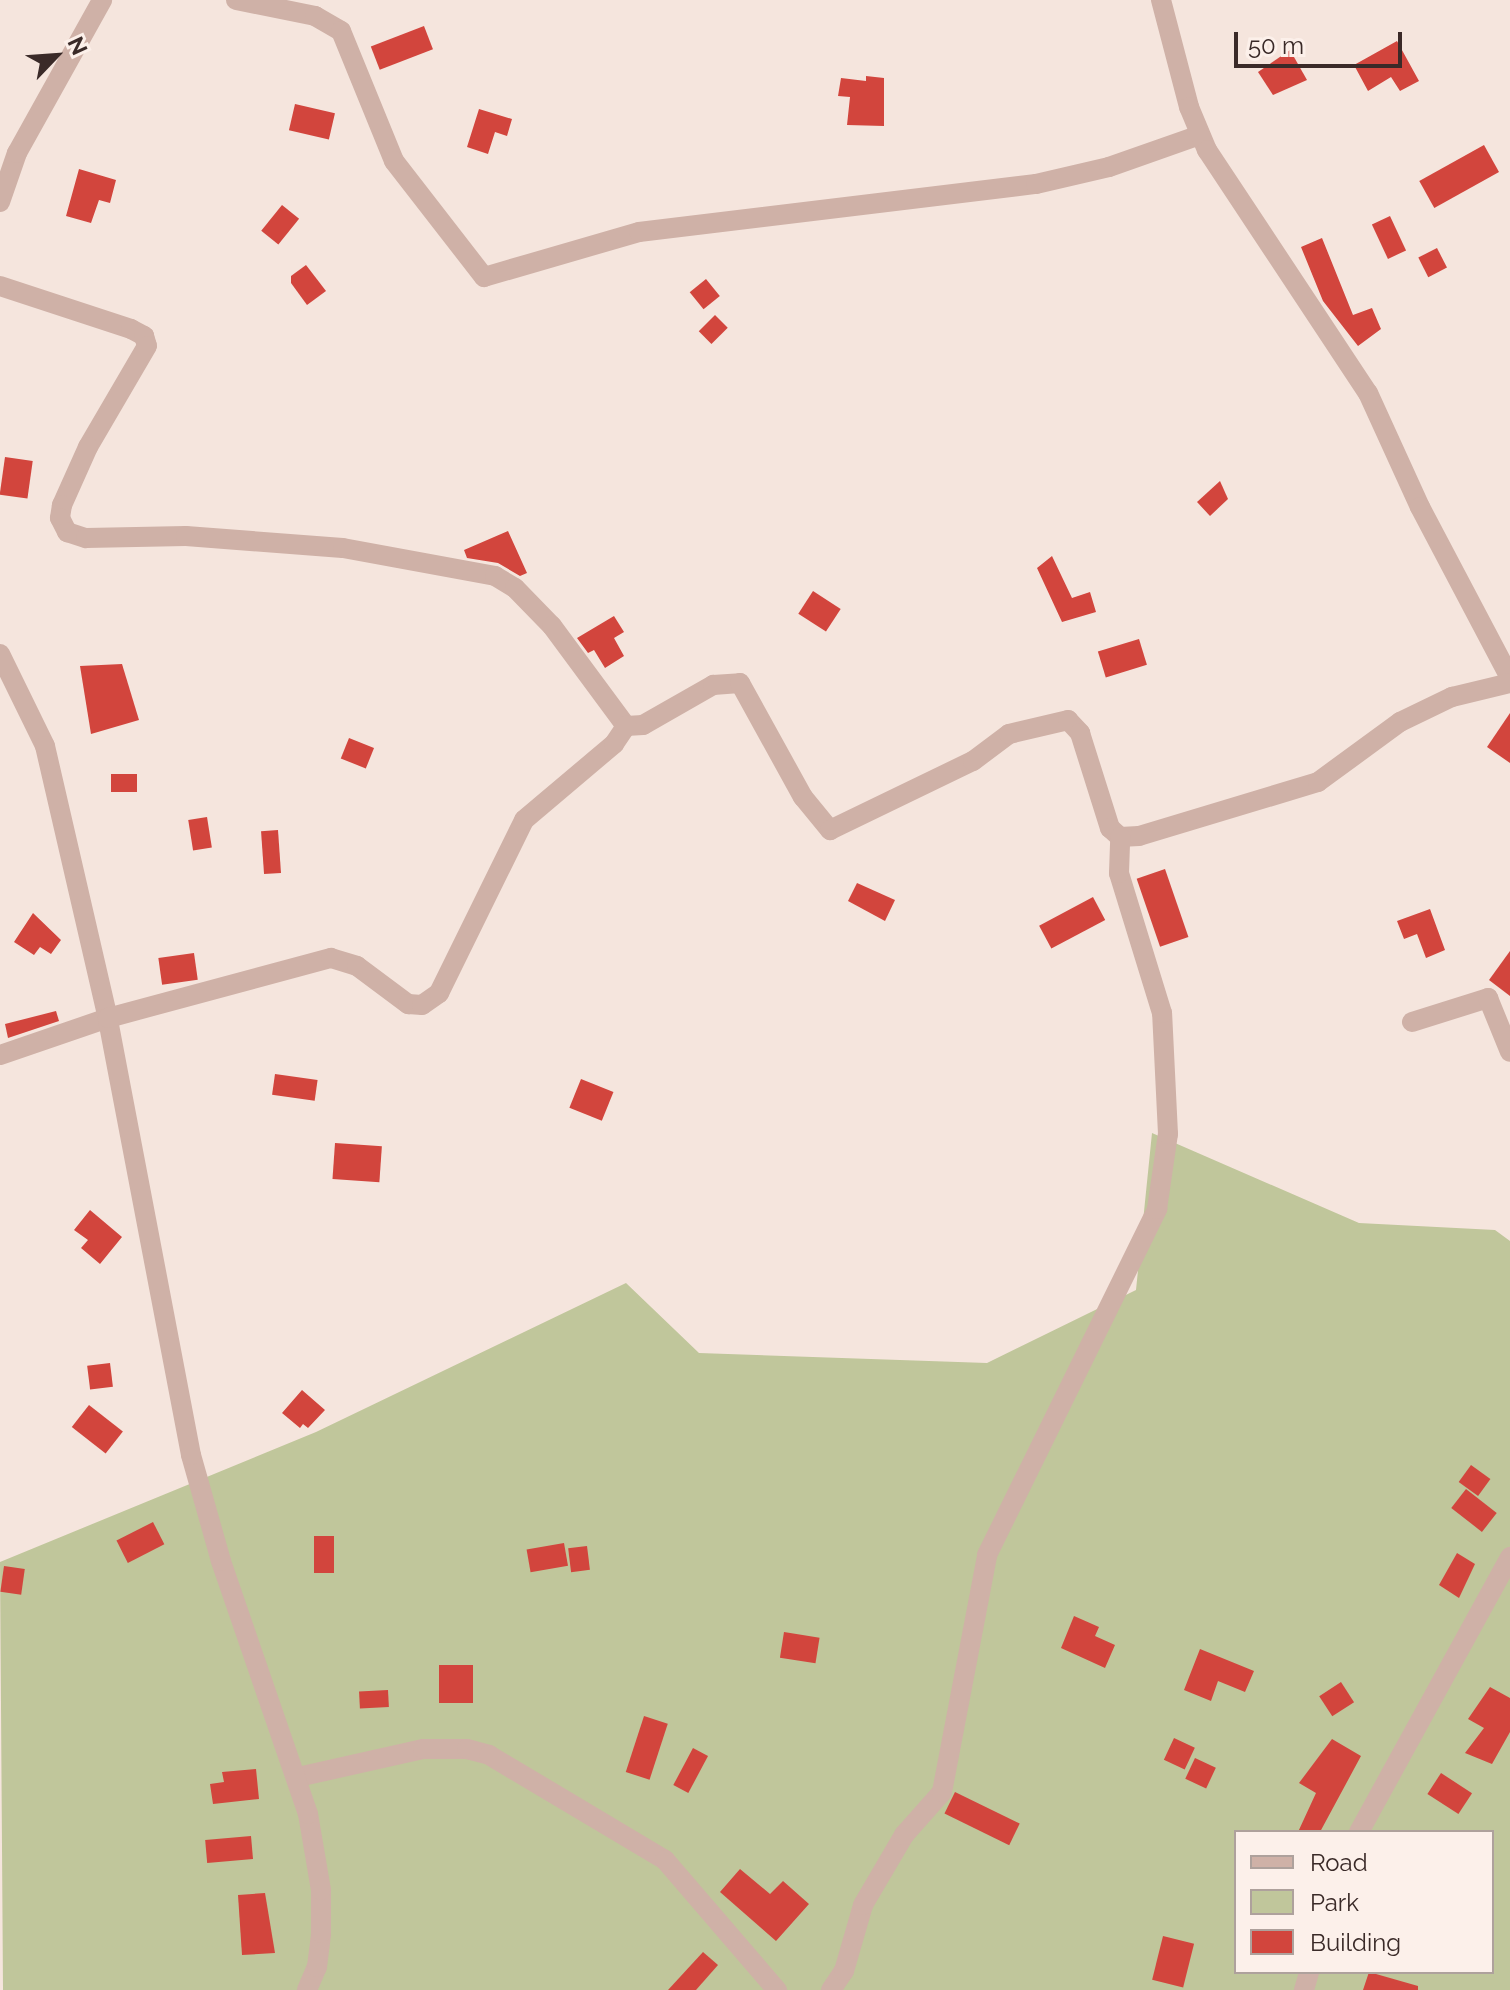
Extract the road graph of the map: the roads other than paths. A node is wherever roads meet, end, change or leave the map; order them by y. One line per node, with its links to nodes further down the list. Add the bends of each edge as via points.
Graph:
1 (102, 0): 5 (street, via 17,153)
2 (236, 0): 4 (street, via 315,16 341,31 394,161 484,277 639,232 1036,184 1109,167)
3 (1161, 0): 4 (street)
4 (1200, 135): 8 (street, via 1368,393)
5 (0, 202)
6 (0, 286): 9 (street, via 131,329 144,336 147,346 145,358 93,438 62,505 60,518 67,532 86,538 186,536 343,548 495,576 515,588 552,626)
7 (0, 654): 11 (street, via 45,746)
8 (1510, 680): 10 (street, via 1452,697 1400,722 1318,782 1218,815)
9 (626, 726): 10 (street, via 643,725 713,685 734,680 748,694 803,797 830,830 973,761 1009,734 1068,720 1080,733 1110,828); 11 (street, via 614,744 524,820 439,993 422,1005 408,1004 357,966 331,958)
10 (1120, 837): 20 (street, via 1119,873 1162,1013 1168,1134 1157,1209 987,1555 942,1792 904,1835 863,1905 844,1971)
11 (108, 1018): 14 (street); 16 (street, via 191,1455 221,1561)
12 (1412, 1022): 13 (street, via 1488,998)
13 (1510, 1052)
14 (0, 1055)
15 (1510, 1557): 17 (street)
16 (298, 1777): 18 (street, via 321,1890 317,1967); 19 (street, via 423,1749 489,1755 665,1860)
17 (1360, 1830)
18 (307, 1990)
19 (777, 1990)
20 (831, 1990)

